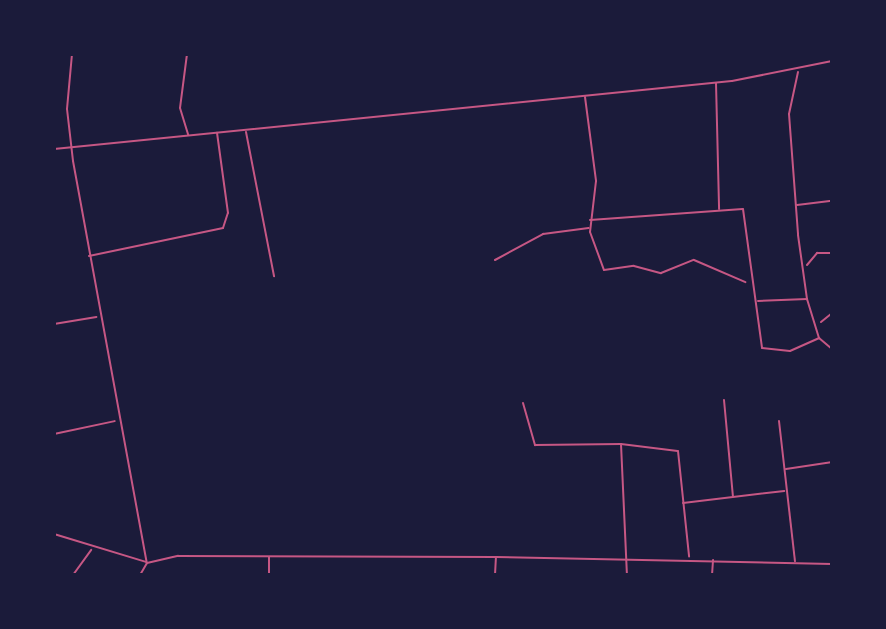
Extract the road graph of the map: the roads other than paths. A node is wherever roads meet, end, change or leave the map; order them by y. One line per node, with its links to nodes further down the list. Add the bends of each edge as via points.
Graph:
1 (72, 54): 10 (street)
2 (187, 54): 9 (street, via 180,108)
3 (832, 61): 4 (street)
4 (798, 71): 5 (street); 13 (street, via 789,114)
5 (716, 82): 6 (street); 14 (street)
6 (585, 96): 7 (street); 15 (street, via 596,181)
7 (246, 130): 8 (street); 21 (street)
8 (217, 133): 9 (street); 18 (street, via 228,213 223,228)
9 (188, 136): 10 (street)
10 (72, 148): 11 (street); 18 (street)
11 (54, 149)
12 (832, 201): 13 (street)
13 (796, 205): 20 (street)
14 (719, 210): 15 (street); 22 (street, via 744,211 755,273)
15 (590, 220): 16 (street)
16 (590, 227): 19 (street, via 543,234); 22 (street, via 604,270 634,266 661,273 694,260 728,280)
17 (832, 253): 20 (street, via 817,253)
18 (88, 256): 26 (street)
19 (495, 260)
20 (805, 267): 23 (street)
21 (274, 276)
22 (748, 282): 24 (street)
23 (807, 299): 24 (street); 27 (street)
24 (757, 301): 29 (street, via 764,350 799,349)
25 (832, 313): 27 (street)
26 (99, 317): 28 (street); 37 (street)
27 (820, 323): 29 (street)
28 (54, 324)
29 (819, 338): 30 (street)
30 (832, 349)
31 (832, 359): 32 (street)
32 (832, 369)
33 (832, 386): 36 (street)
34 (724, 400): 44 (street)
35 (523, 403): 40 (street, via 526,433 535,445)
36 (832, 404)
37 (117, 421): 39 (street); 53 (street)
38 (779, 421): 42 (street)
39 (54, 434)
40 (621, 444): 45 (street, via 675,447); 50 (street)
41 (832, 462): 42 (street)
42 (786, 469): 43 (street)
43 (785, 491): 44 (street); 54 (street)
44 (733, 498): 45 (street)
45 (682, 503): 51 (street)
46 (54, 534): 47 (street)
47 (91, 550): 53 (street); 56 (street)
48 (269, 556): 49 (street); 53 (street); 58 (street)
49 (496, 557): 50 (street); 59 (street)
50 (629, 558): 51 (street); 60 (street)
51 (689, 558): 52 (street)
52 (713, 559): 54 (street); 61 (street)
53 (147, 563): 57 (street)
54 (795, 563): 55 (street)
55 (832, 564)
56 (73, 575)
57 (140, 575)
58 (269, 575)
59 (495, 575)
60 (627, 575)
61 (712, 575)

